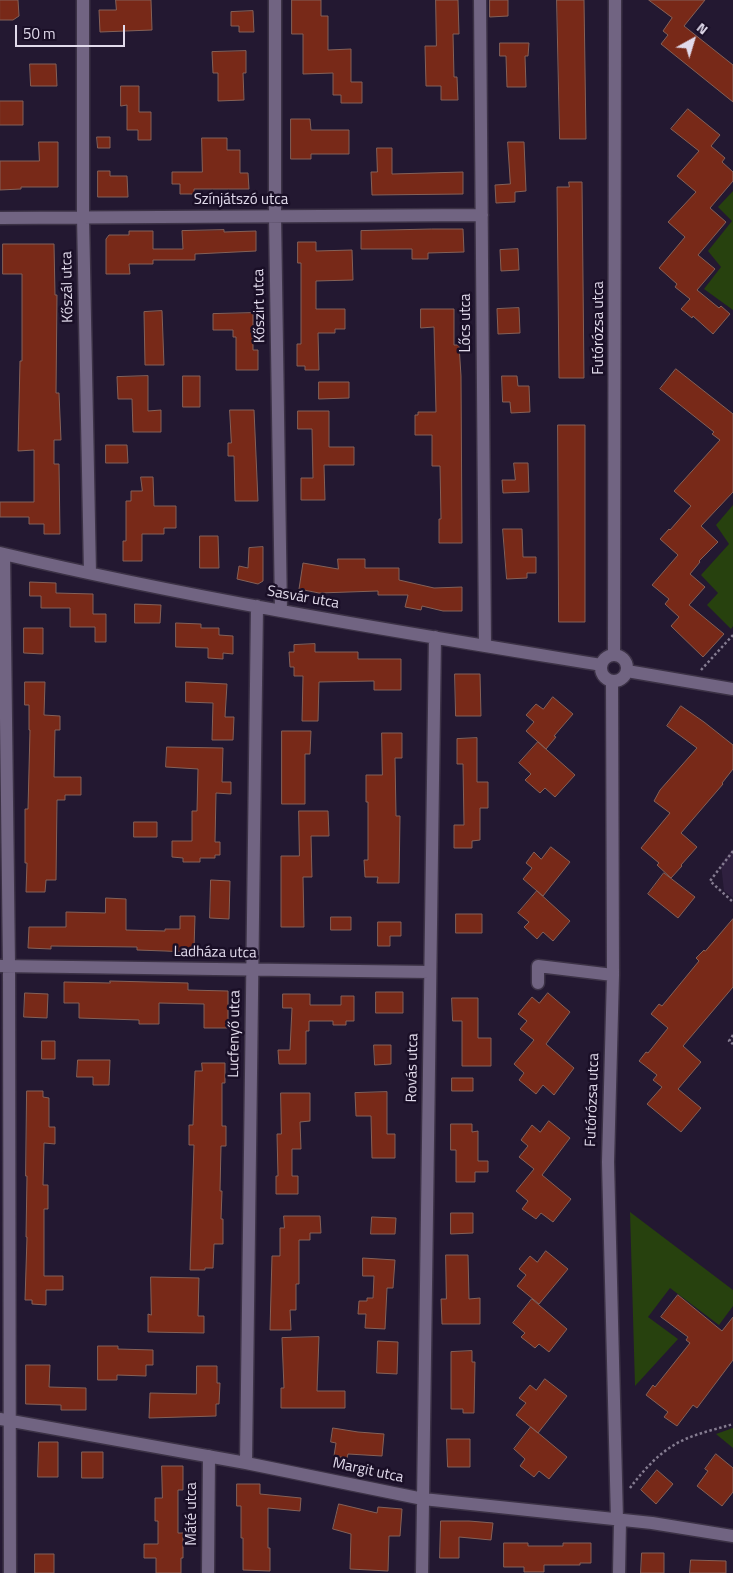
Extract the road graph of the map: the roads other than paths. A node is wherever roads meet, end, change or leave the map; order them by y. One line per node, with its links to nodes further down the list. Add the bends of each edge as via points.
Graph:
1 (83, 0): 7 (street, Kőszál utca)
2 (275, 0): 6 (street, Kőszirt utca)
3 (480, 0): 5 (street, Lőcs utca)
4 (615, 0): 15 (street, Futórózsa utca)
5 (482, 215): 6 (street, Színjátszó utca); 14 (street, Lőcs utca)
6 (275, 216): 7 (street, Színjátszó utca); 12 (street, Kőszirt utca)
7 (83, 217): 8 (street, Színjátszó utca); 10 (street, Kőszál utca)
8 (0, 218)
9 (2, 554): 10 (street, Sasvár utca); 20 (street)
10 (90, 573): 11 (street, Sasvár utca)
11 (257, 606): 12 (street, Sasvár utca); 21 (street, Lucfenyő utca)
12 (281, 611): 13 (street, Sasvár utca)
13 (435, 637): 14 (street, Sasvár utca); 22 (street, Rovás utca)
14 (485, 646): 16 (street, Sasvár utca)
15 (614, 655): 16 (street, via 604,659); 17 (street, via 624,660)
16 (601, 665): 18 (street, via 605,677)
17 (627, 671): 18 (street, via 620,680); 19 (street)
18 (612, 681): 23 (street, Futórózsa utca)
19 (733, 690)
20 (5, 966): 21 (street, Ladháza utca); 25 (street)
21 (252, 970): 22 (street, Ladháza utca); 27 (street, Lucfenyő utca)
22 (430, 972): 28 (street, Rovás utca)
23 (613, 975): 24 (street, via 538,966); 29 (street, Futórózsa utca, via 608,1162)
24 (538, 983)
25 (4, 1419): 26 (street, Margit utca); 31 (street)
26 (209, 1456): 27 (street, Margit utca); 32 (street, Máté utca)
27 (246, 1462): 28 (street, Margit utca)
28 (423, 1499): 29 (street, Margit utca); 33 (street, Rovás utca)
29 (618, 1521): 30 (street, Margit utca); 34 (street, Futórózsa utca)
30 (733, 1536)
31 (10, 1573)
32 (208, 1573)
33 (422, 1573)
34 (619, 1573)

